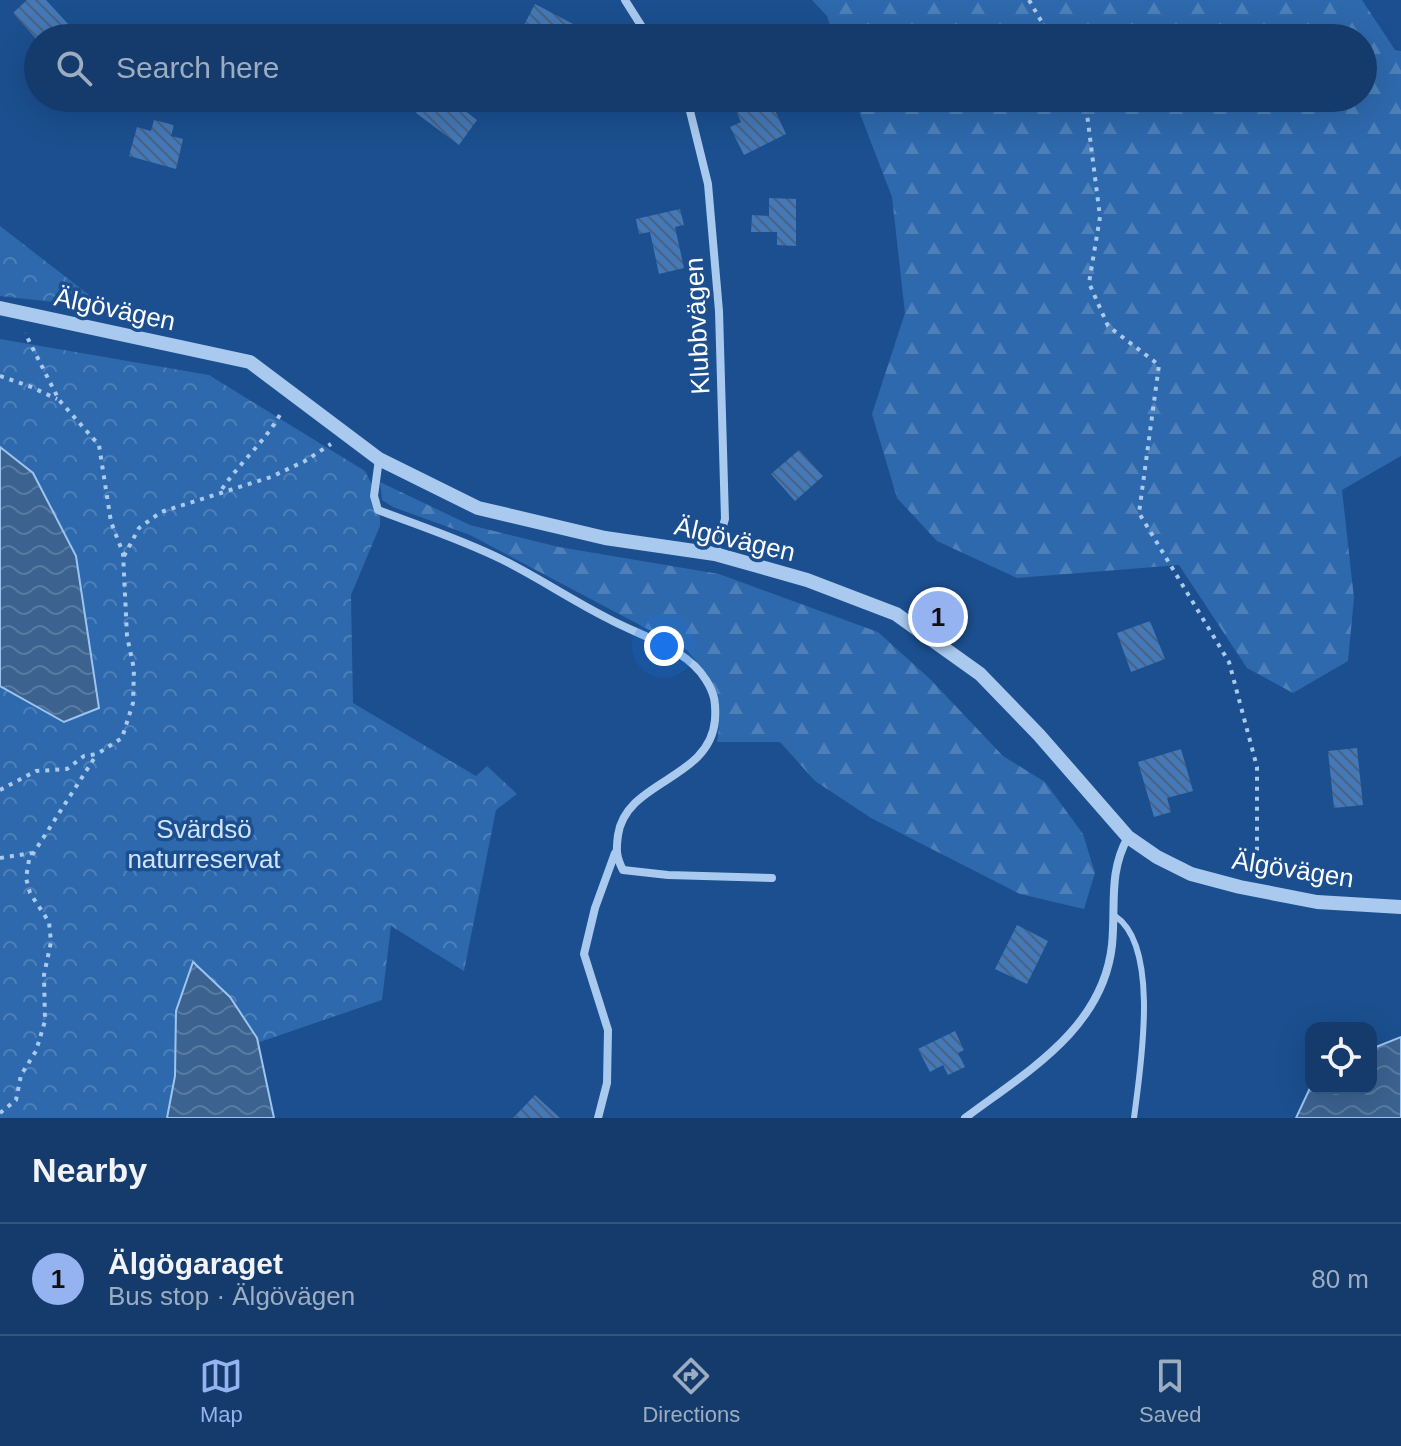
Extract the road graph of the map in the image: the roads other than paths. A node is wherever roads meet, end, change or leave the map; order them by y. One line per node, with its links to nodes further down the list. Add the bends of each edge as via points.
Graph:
1 (625, 0): 2 (street)
2 (640, 24)
3 (690, 112): 6 (street, Klubbvägen, via 708,184 719,311 725,519)
4 (0, 308): 5 (street, Älgövägen, via 250,362)
5 (379, 459): 6 (street, Älgövägen, via 478,508 605,538); 8 (street, via 374,496 378,510 502,559 682,656 705,677 717,701 715,727 703,753 638,798 620,822)
6 (715, 554): 7 (street, Älgövägen, via 807,580 896,614 980,674)
7 (1128, 837): 10 (street, Älgövägen, via 1191,874 1317,902); 11 (street, via 1113,880)
8 (616, 852): 9 (street, via 623,870); 12 (street, via 584,954 608,1030 607,1083)
9 (772, 878)
10 (1401, 907)
11 (1115, 916): 13 (street, via 1110,956 1084,1020 1062,1045); 14 (lane, via 1126,923 1141,970 1144,1013)
12 (598, 1116)
13 (965, 1118)
14 (1134, 1118)

